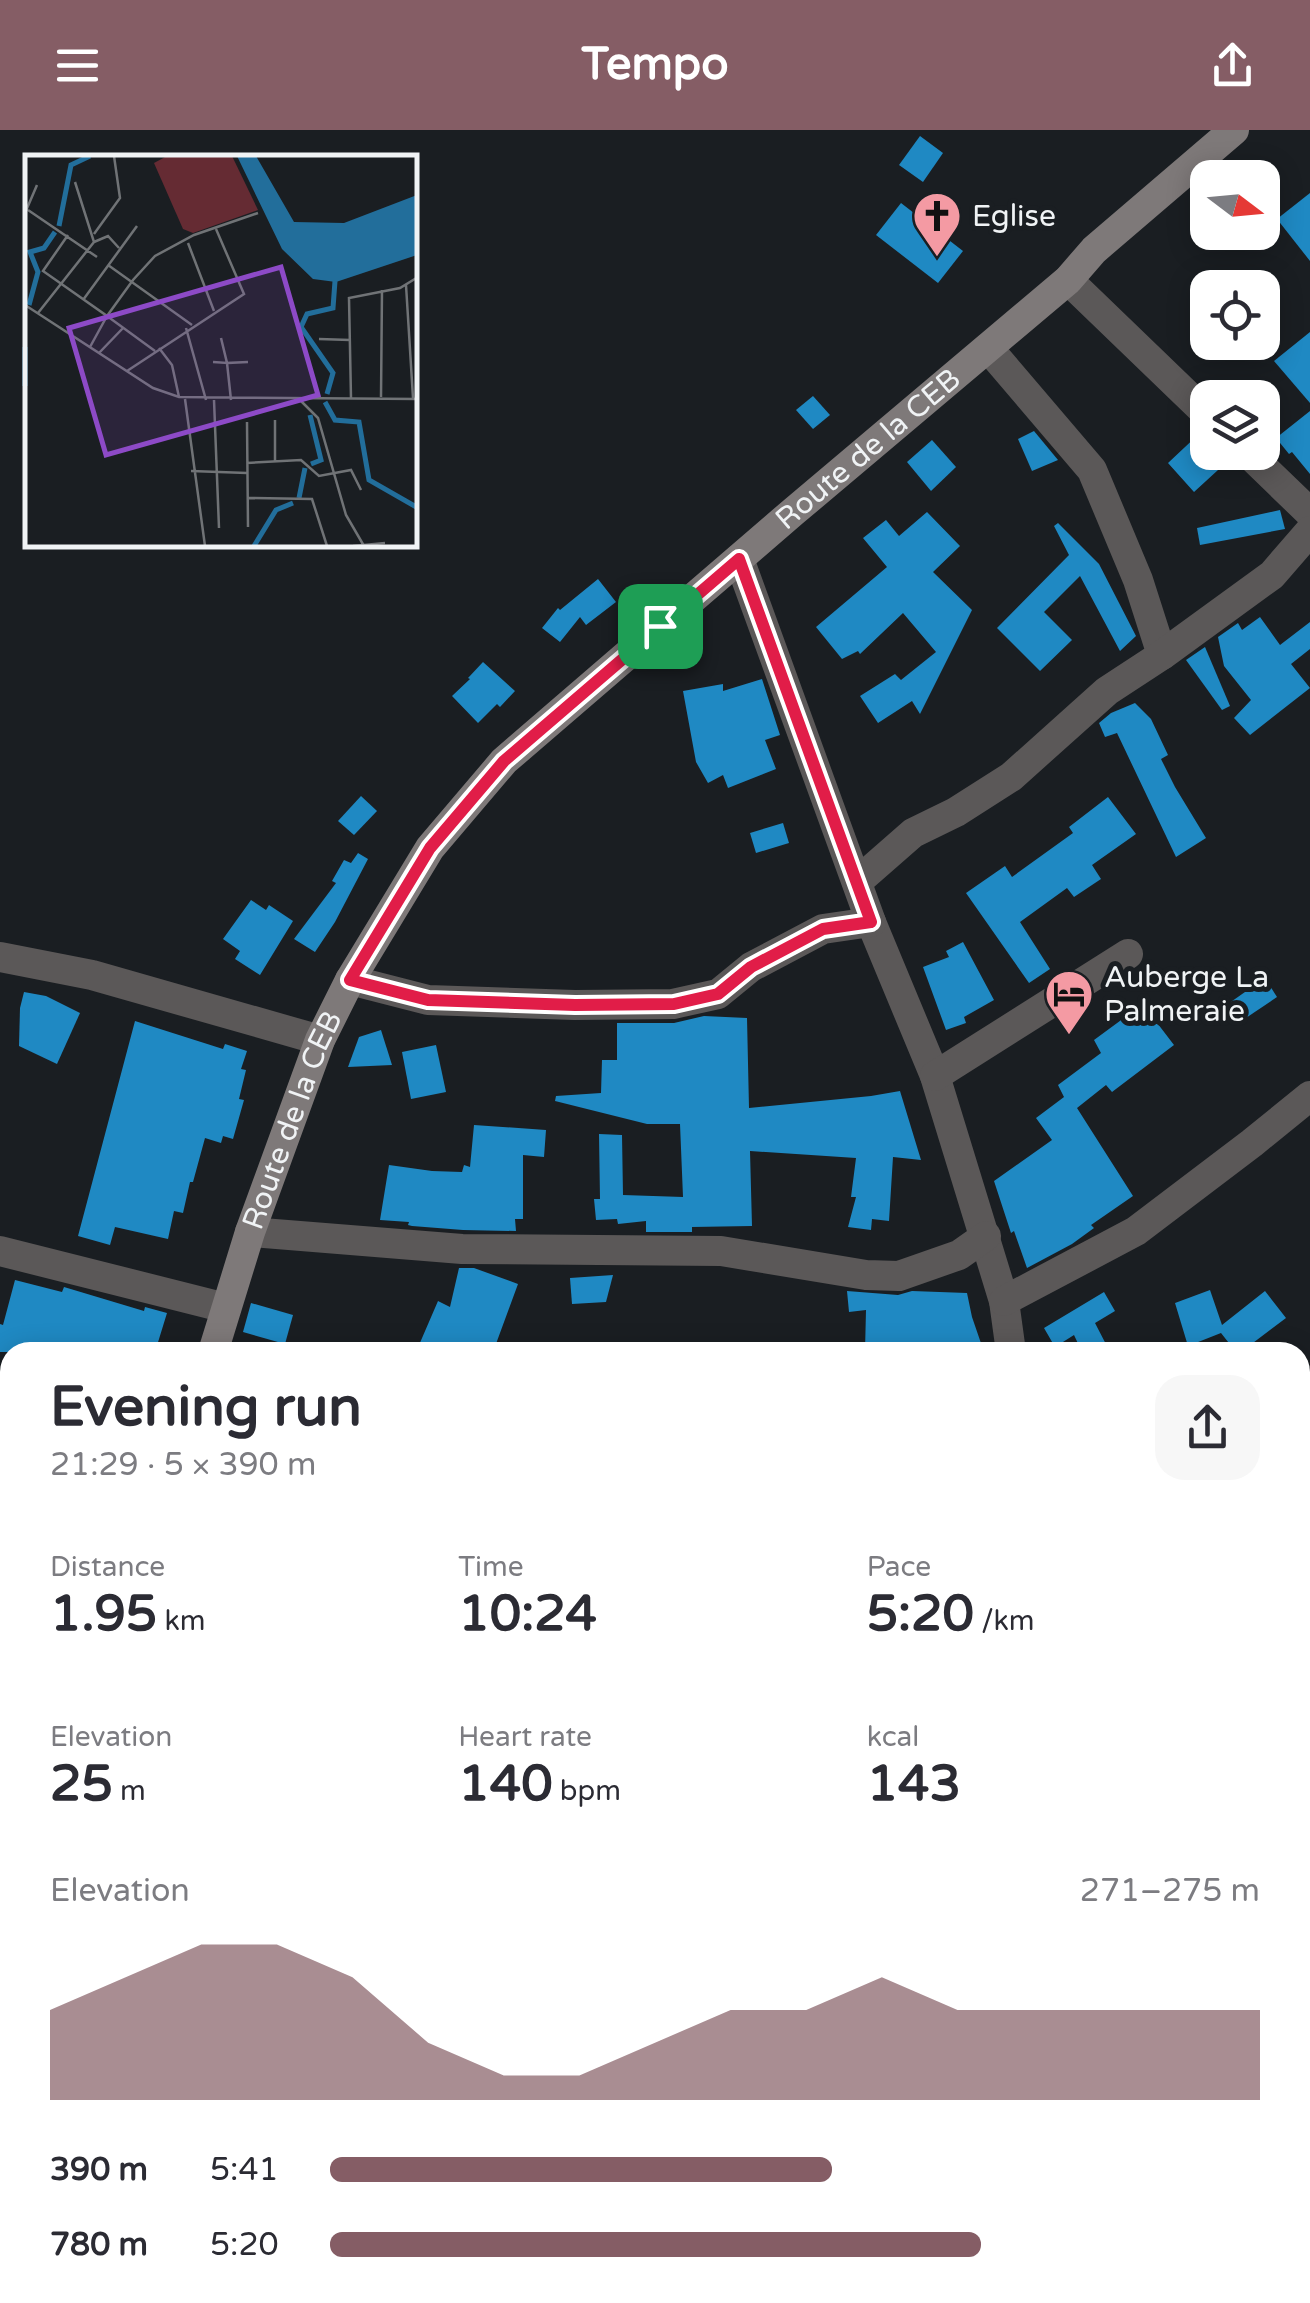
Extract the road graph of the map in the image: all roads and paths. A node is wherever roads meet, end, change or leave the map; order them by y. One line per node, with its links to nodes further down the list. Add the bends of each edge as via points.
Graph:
1 (1234, 130): 2 (main road, Route de la CEB)
2 (1068, 280): 3 (main road, Route de la CEB); 4 (street)
3 (988, 348): 8 (main road, Route de la CEB); 9 (street, via 1092,470)
4 (1190, 398)
5 (1266, 470): 6 (street)
6 (1310, 513)
7 (1310, 531): 9 (street, via 1272,575)
8 (739, 559): 10 (street); 14 (main road, Route de la CEB, via 504,761 430,848)
9 (1162, 655): 10 (street, via 1106,692 1012,777 913,834)
10 (857, 882): 11 (street)
11 (871, 922): 14 (street, via 823,929 751,967 718,994 674,1004 428,1000); 16 (street)
12 (1128, 954): 16 (street)
13 (0, 957): 15 (street, via 92,975)
14 (350, 980): 15 (main road, Route de la CEB)
15 (320, 1040): 18 (main road, Route de la CEB)
16 (934, 1076): 19 (street)
17 (1310, 1096): 21 (street, via 1136,1230)
18 (250, 1232): 19 (street, via 462,1249 720,1251 898,1276 959,1255); 22 (main road, Route de la CEB)
19 (986, 1236): 21 (street)
20 (0, 1251): 22 (street)
21 (1004, 1302): 24 (street)
22 (226, 1308): 23 (main road, Route de la CEB)
23 (216, 1342)
24 (1010, 1342)

